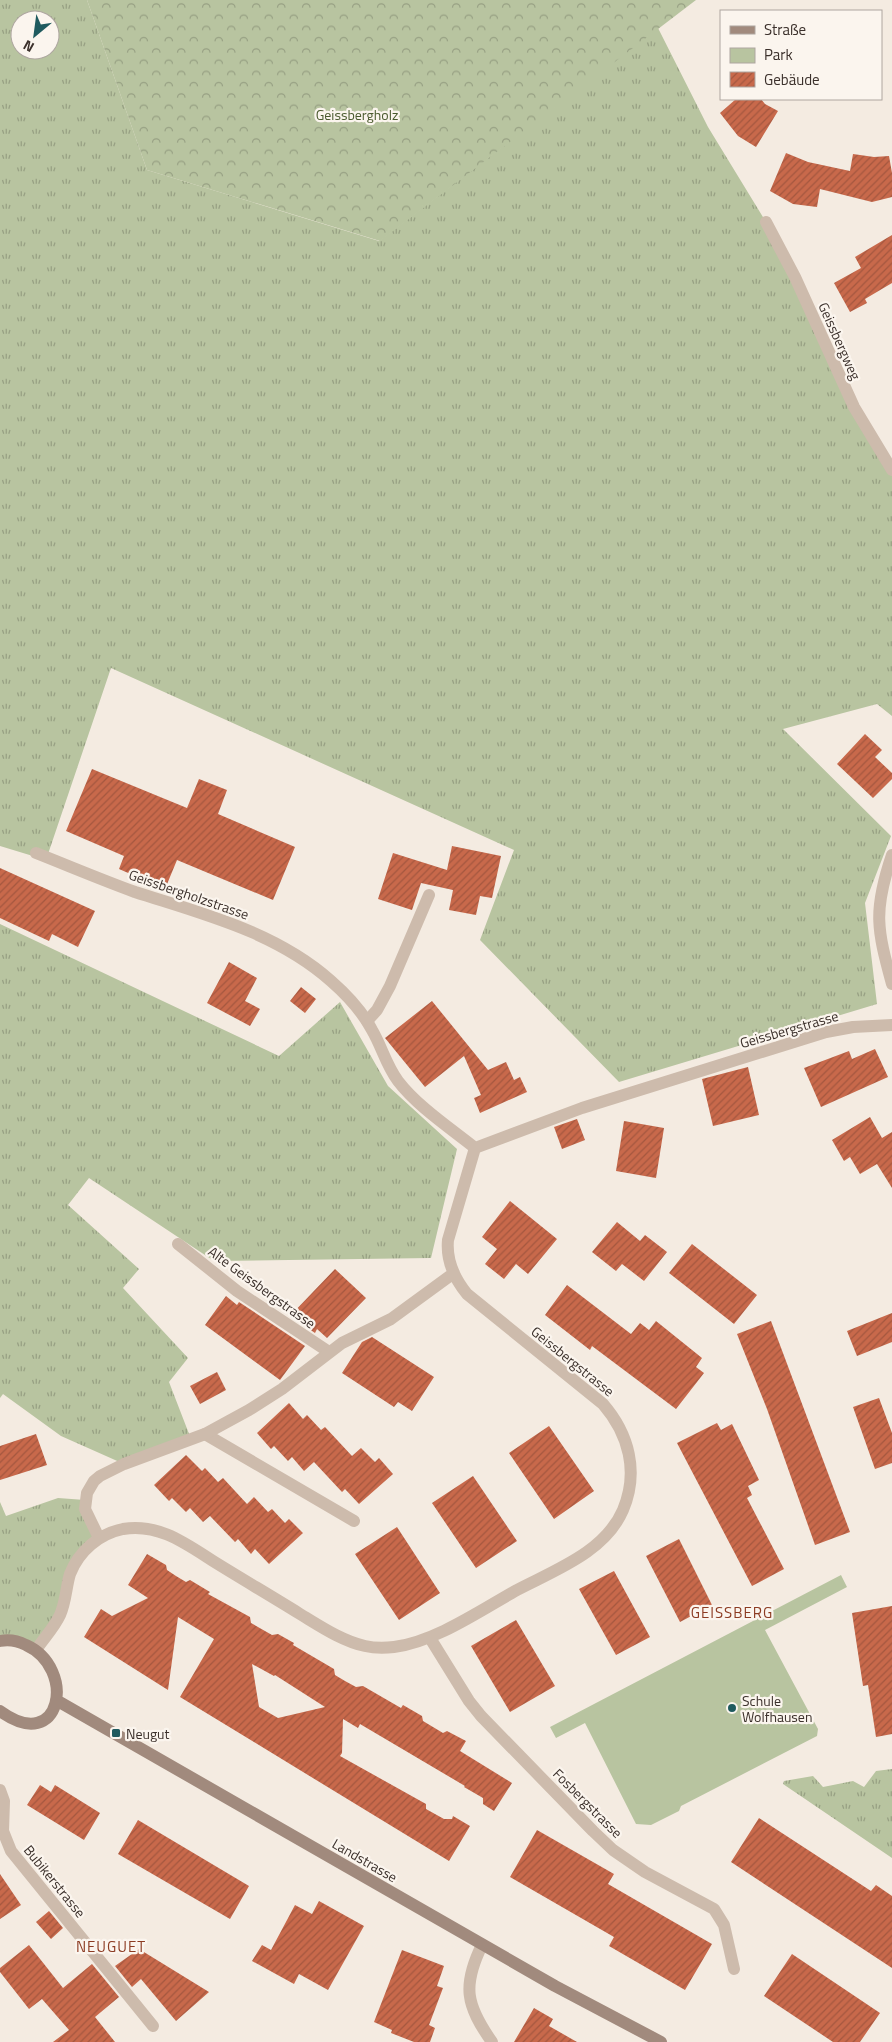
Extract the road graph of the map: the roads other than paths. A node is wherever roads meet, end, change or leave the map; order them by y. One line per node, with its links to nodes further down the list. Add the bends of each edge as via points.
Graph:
1 (766, 222): 2 (street, Geissbergweg, via 795,277 854,407)
2 (892, 470)
3 (36, 853): 7 (street, Geissbergholzstrasse, via 253,933 321,973)
4 (892, 855): 6 (street, via 879,898 878,919)
5 (429, 894): 7 (street, via 390,986)
6 (892, 984)
7 (367, 1021): 9 (street, Geissbergholzstrasse, via 399,1082)
8 (892, 1025): 9 (street, Geissbergstrasse, via 826,1032 582,1108)
9 (475, 1148): 11 (street, Geissbergstrasse, via 448,1240 447,1251)
10 (178, 1244): 12 (street, Alte Geissbergstrasse, via 237,1291)
11 (454, 1273): 12 (street, via 390,1319); 16 (street, Geissbergstrasse, via 459,1284 478,1303 608,1410 623,1432 629,1452 631,1484 620,1516 601,1542 576,1559)
12 (329, 1352): 13 (street, via 270,1398)
13 (205, 1434): 14 (street); 15 (street, via 124,1464 94,1481 87,1493 85,1509)
14 (354, 1521)
15 (100, 1538): 16 (street, Geissbergstrasse, via 136,1528 166,1533 353,1643 378,1648 395,1647); 18 (street, Geissbergstrasse, via 75,1564 60,1615)
16 (430, 1638): 23 (street, Fosbergstrasse, via 469,1702 593,1831 627,1860 717,1913 724,1925)
17 (0, 1641): 18 (main road, via 14,1640)
18 (36, 1650): 19 (main road, via 53,1674)
19 (56, 1700): 20 (main road, via 50,1714 37,1723 19,1722); 22 (main road, Landstrasse)
20 (0, 1711)
21 (0, 1790): 24 (street, Bubikerstrasse, via 4,1801 3,1831 11,1851)
22 (482, 1945): 25 (street, via 470,1969 469,1989 474,2009); 26 (main road, Landstrasse)
23 (734, 1969)
24 (153, 2026)
25 (492, 2042)
26 (661, 2042)

